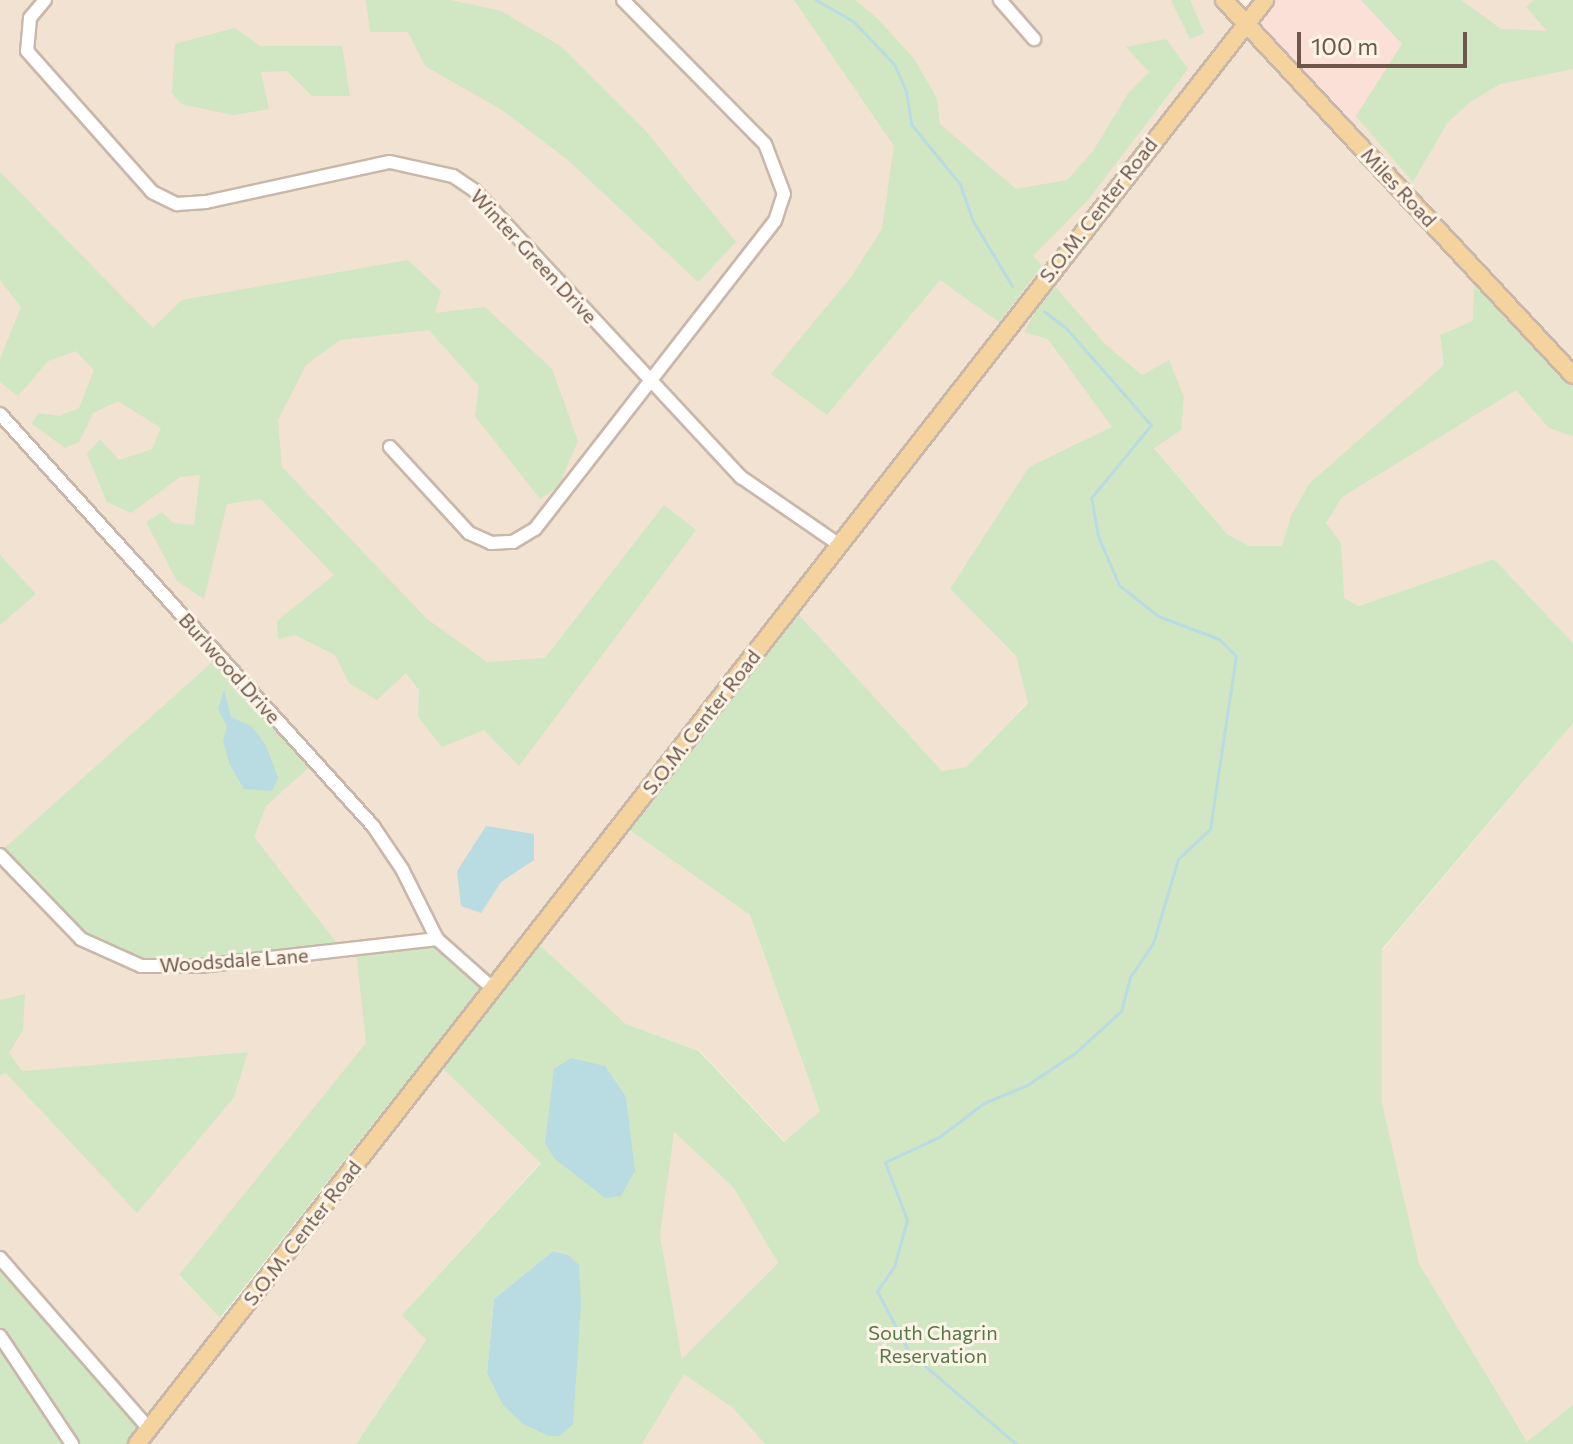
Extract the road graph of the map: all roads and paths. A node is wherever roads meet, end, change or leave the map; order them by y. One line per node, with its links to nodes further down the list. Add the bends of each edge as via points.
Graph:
1 (45, 0): 9 (street, Winter Green Drive, via 30,18 27,51 152,192 177,204 390,162 453,176 475,191)
2 (623, 0): 9 (street, via 765,144 784,194 775,221)
3 (1000, 0): 7 (street)
4 (1224, 0): 6 (main road, Miles Road)
5 (1265, 0): 6 (main road, S.O.M. Center Road)
6 (1244, 22): 8 (main road, Miles Road); 12 (main road, S.O.M. Center Road)
7 (1034, 39)
8 (1573, 375)
9 (649, 379): 11 (street, via 535,529 513,542 491,543 469,533); 12 (street, Winter Green Drive, via 741,477)
10 (0, 414): 14 (street, Burlwood Drive, via 373,826 402,869)
11 (390, 447)
12 (838, 544): 15 (main road, S.O.M. Center Road)
13 (0, 855): 14 (street, Woodsdale Lane, via 81,939 141,966 200,966)
14 (437, 939): 15 (street)
15 (491, 987): 18 (main road, S.O.M. Center Road)
16 (0, 1258): 18 (street)
17 (0, 1336): 19 (street)
18 (149, 1429): 20 (main road, S.O.M. Center Road)
19 (72, 1444)
20 (137, 1444)

